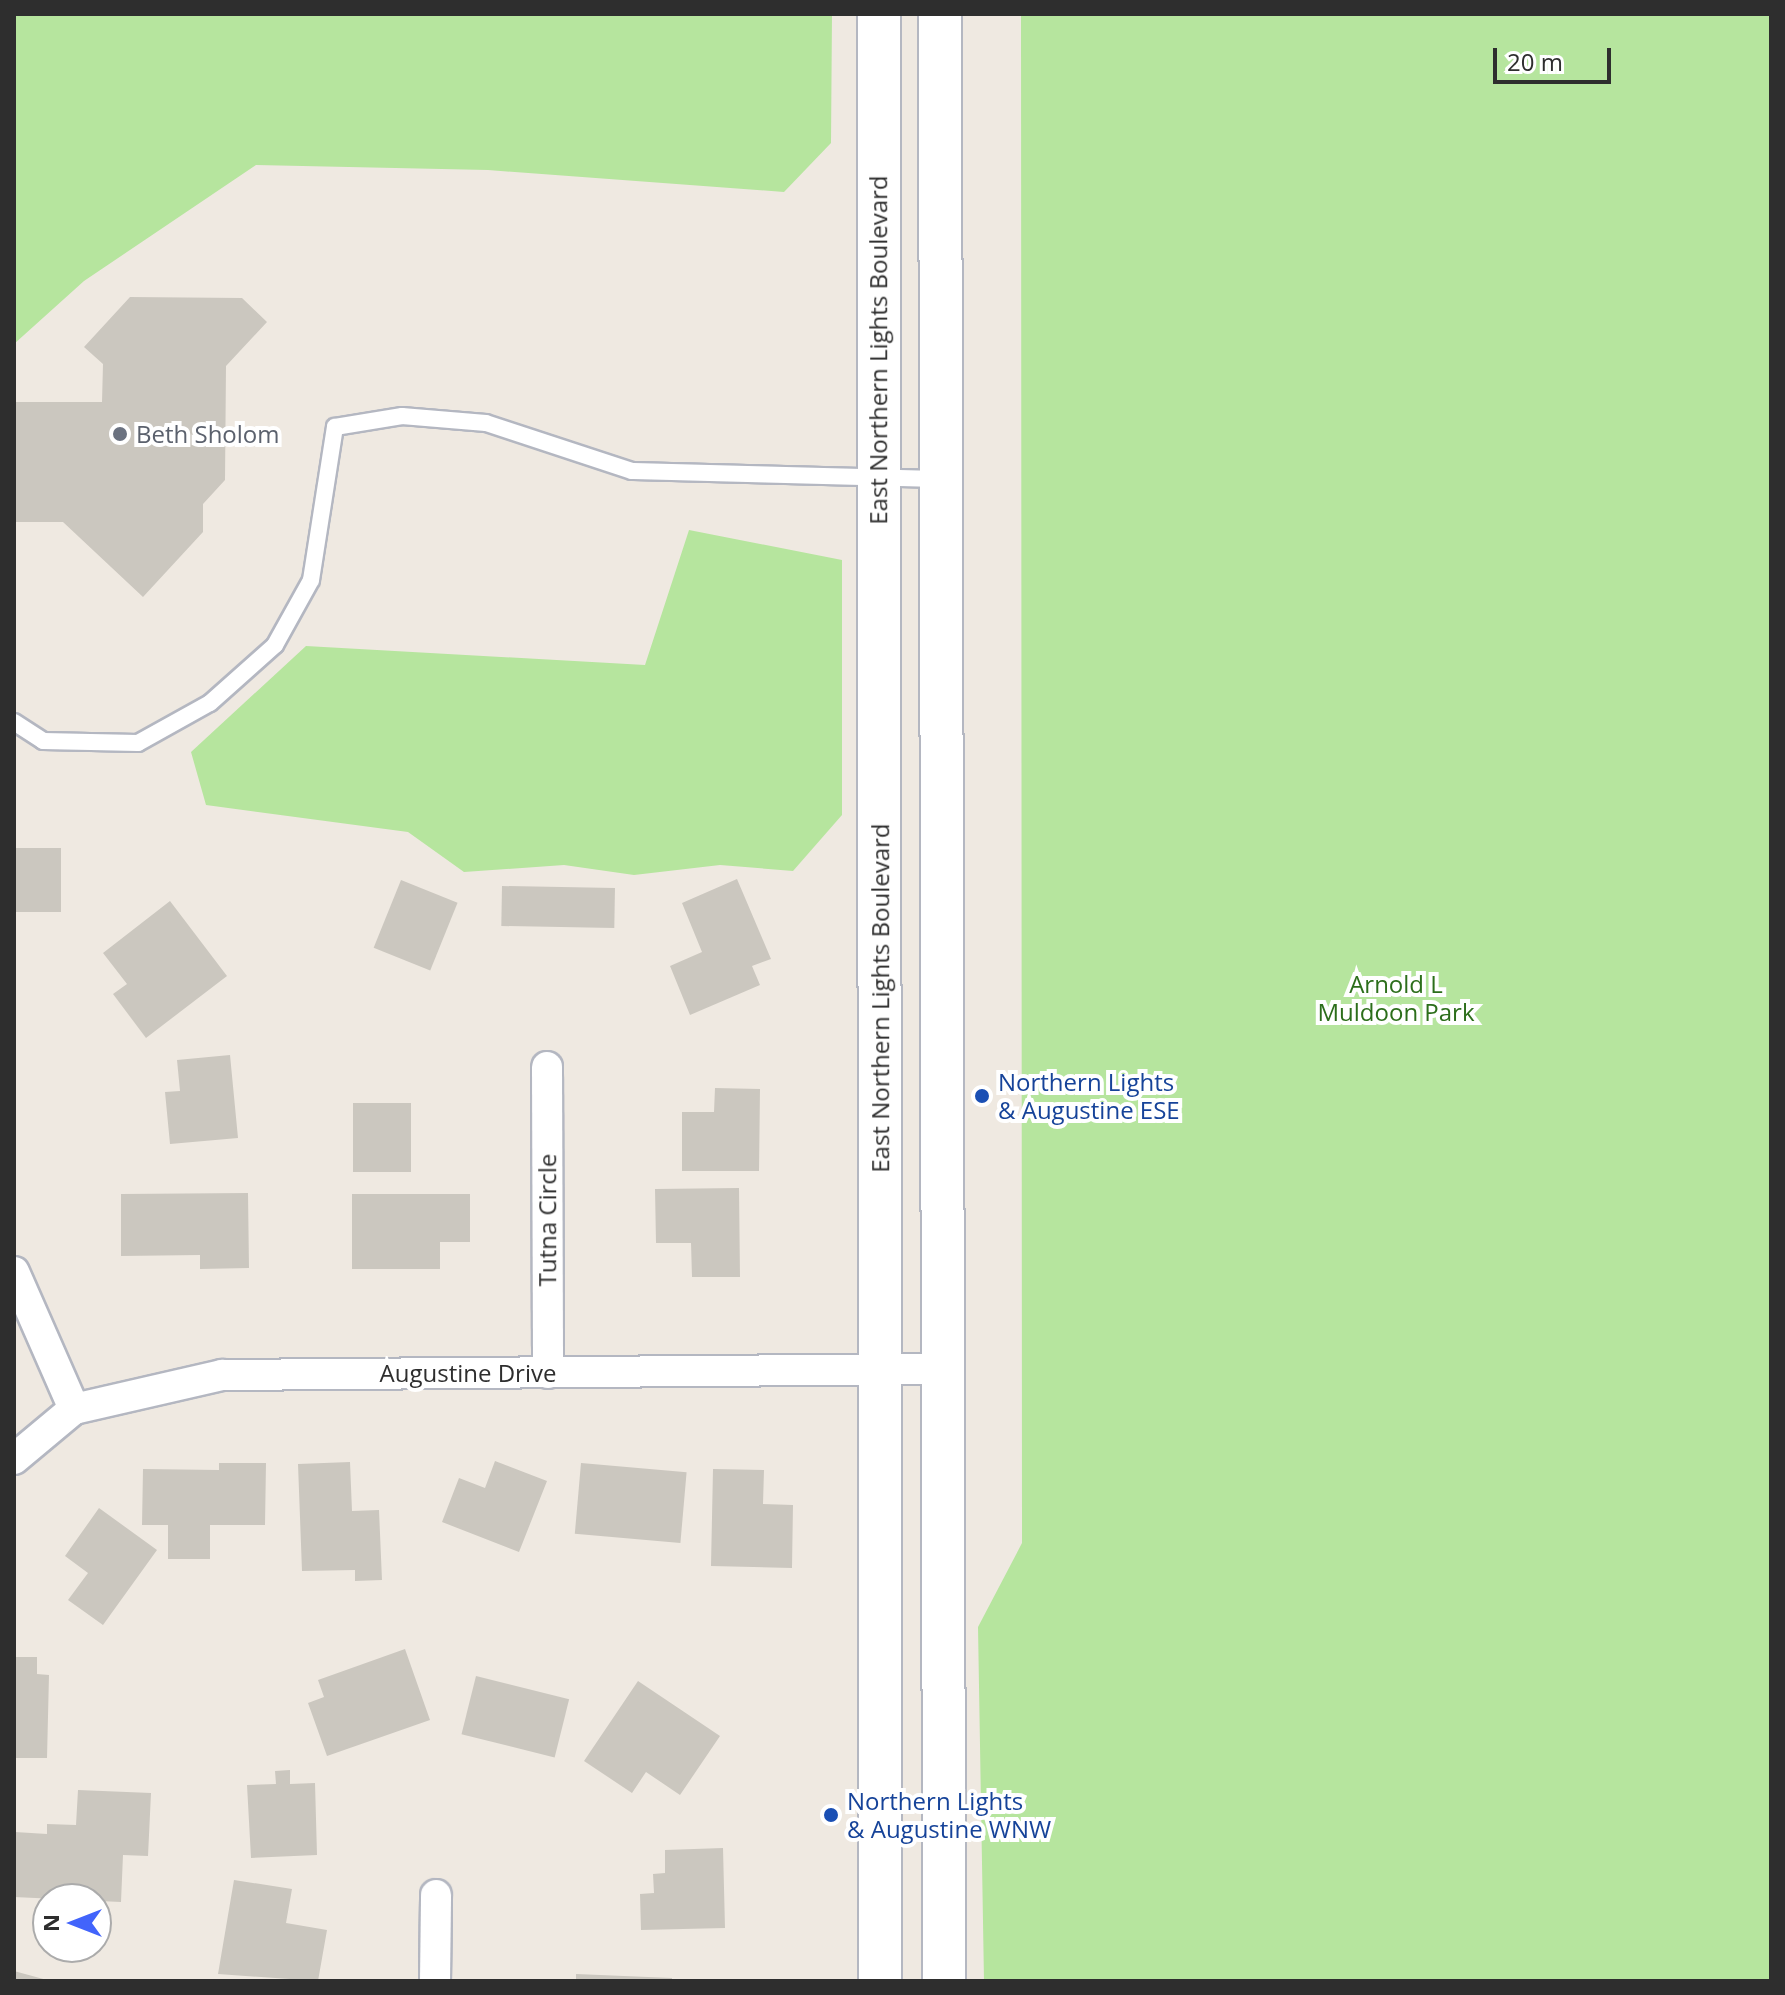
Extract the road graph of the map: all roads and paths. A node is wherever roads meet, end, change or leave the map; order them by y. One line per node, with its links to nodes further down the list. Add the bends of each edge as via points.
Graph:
1 (879, 14): 4 (main road, East Northern Lights Boulevard)
2 (940, 14): 3 (main road)
3 (941, 479): 4 (lane); 9 (main road)
4 (878, 480): 5 (lane, via 632,471 486,423 402,416 335,427 311,580 275,645 210,703 138,743 43,741); 8 (main road, East Northern Lights Boulevard)
5 (14, 722)
6 (547, 1067): 10 (street, Tutna Circle)
7 (14, 1272): 11 (street)
8 (881, 1369): 9 (street, Augustine Drive); 10 (street, Augustine Drive); 15 (main road, East Northern Lights Boulevard)
9 (943, 1369): 16 (main road)
10 (548, 1373): 11 (street, Augustine Drive, via 222,1375)
11 (74, 1409): 12 (street, Augustine Drive)
12 (14, 1459)
13 (436, 1895): 14 (street)
14 (435, 1981)
15 (880, 1981)
16 (944, 1981)

